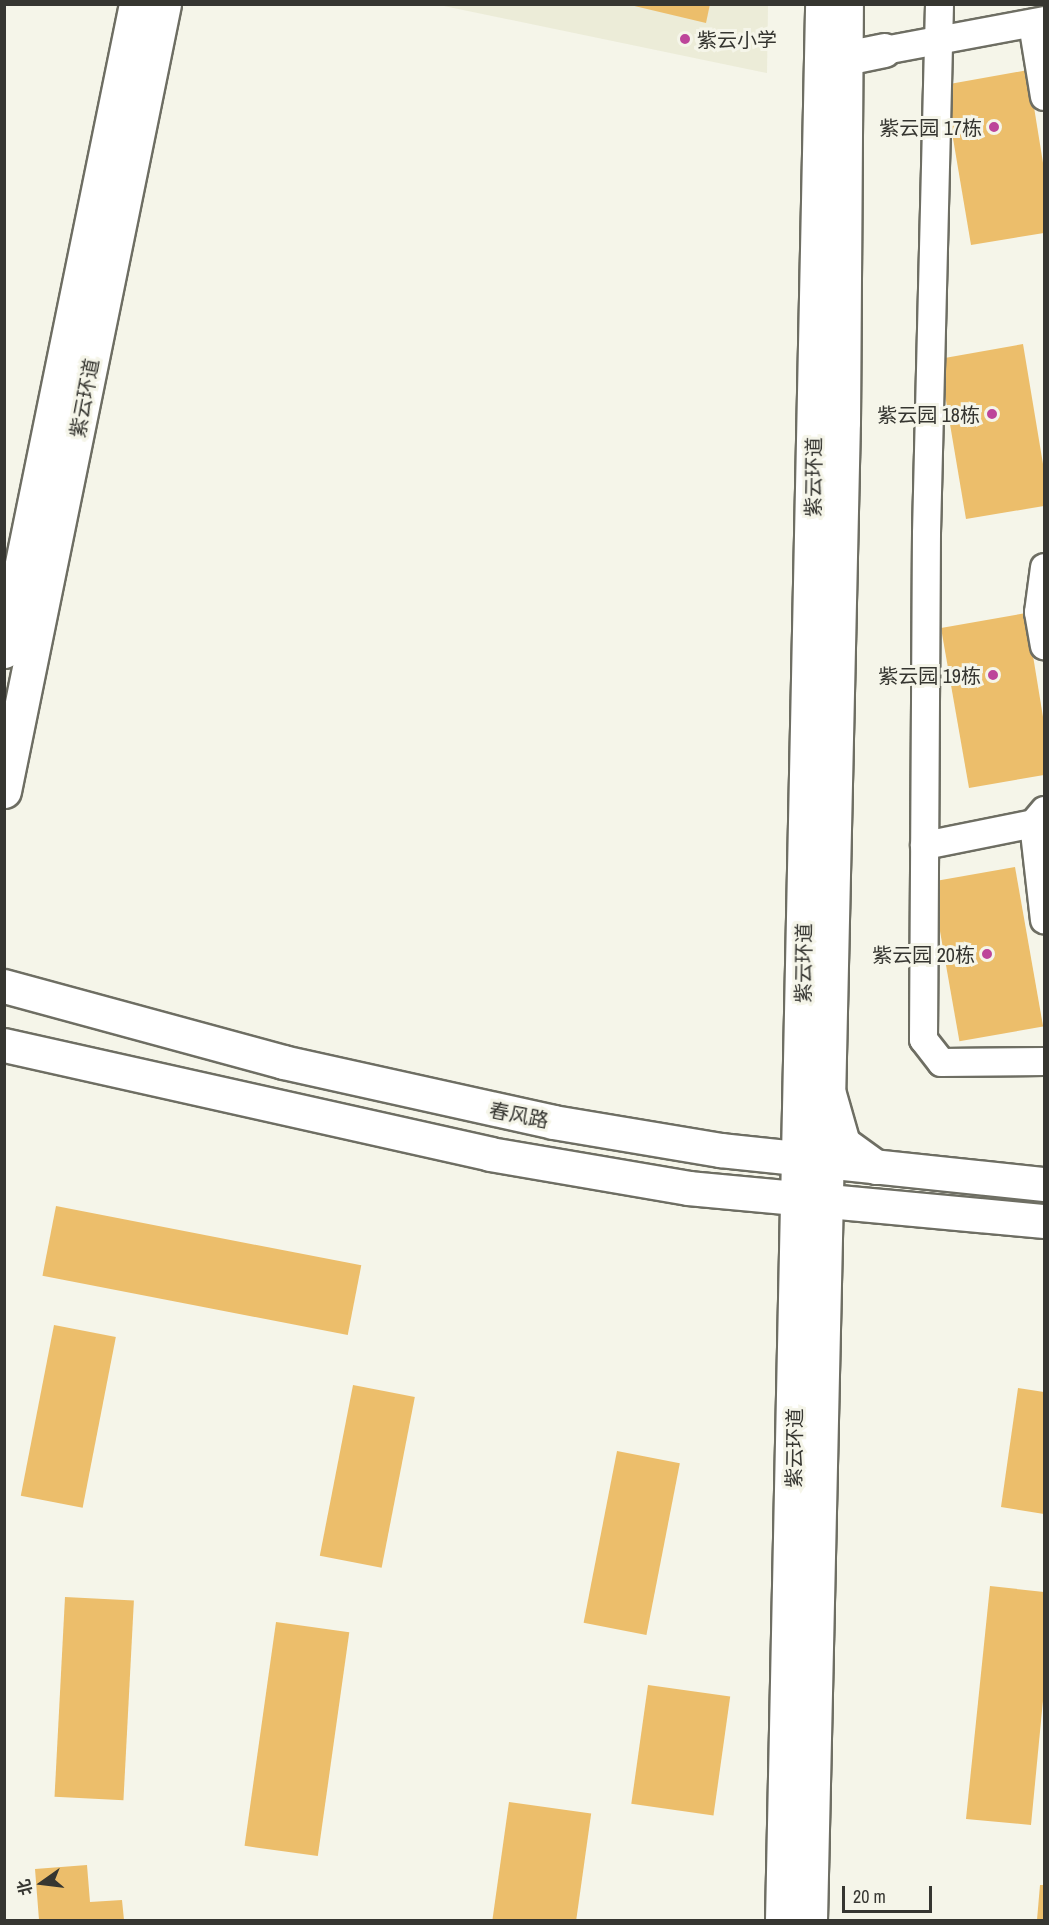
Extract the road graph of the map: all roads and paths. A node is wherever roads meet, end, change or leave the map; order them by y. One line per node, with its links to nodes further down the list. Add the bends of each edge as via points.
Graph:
1 (136, 4): 13 (street, 紫云环道)
2 (164, 4): 14 (street, 紫云环道)
3 (822, 4): 9 (street, 紫云环道)
4 (846, 4): 9 (street, 紫云环道)
5 (939, 4): 7 (street)
6 (1038, 22): 7 (street); 10 (street)
7 (940, 40): 8 (street); 16 (street, via 926,533)
8 (884, 50): 9 (street)
9 (834, 60): 23 (street, 紫云环道)
10 (1044, 96)
11 (1044, 567): 12 (street, via 1038,612)
12 (1044, 645)
13 (4, 651)
14 (4, 791)
15 (1039, 817): 16 (street); 17 (street)
16 (924, 845): 22 (street, via 923,1039 941,1062)
17 (1044, 919)
18 (4, 972): 20 (street)
19 (4, 986): 20 (street, 春风路)
20 (36, 996): 25 (street, 春风路, via 440,1099 654,1140)
21 (4, 1045): 25 (street, 春风路, via 490,1154 688,1188)
22 (1044, 1061)
23 (815, 1090): 24 (street, via 843,1143); 25 (street, 紫云环道)
24 (884, 1170): 25 (street, 春风路); 26 (street, 春风路)
25 (817, 1178): 27 (street, 春风路, via 885,1207); 28 (street, 紫云环道); 29 (street, 紫云环道)
26 (1044, 1184)
27 (1044, 1221)
28 (782, 1920)
29 (810, 1920)

